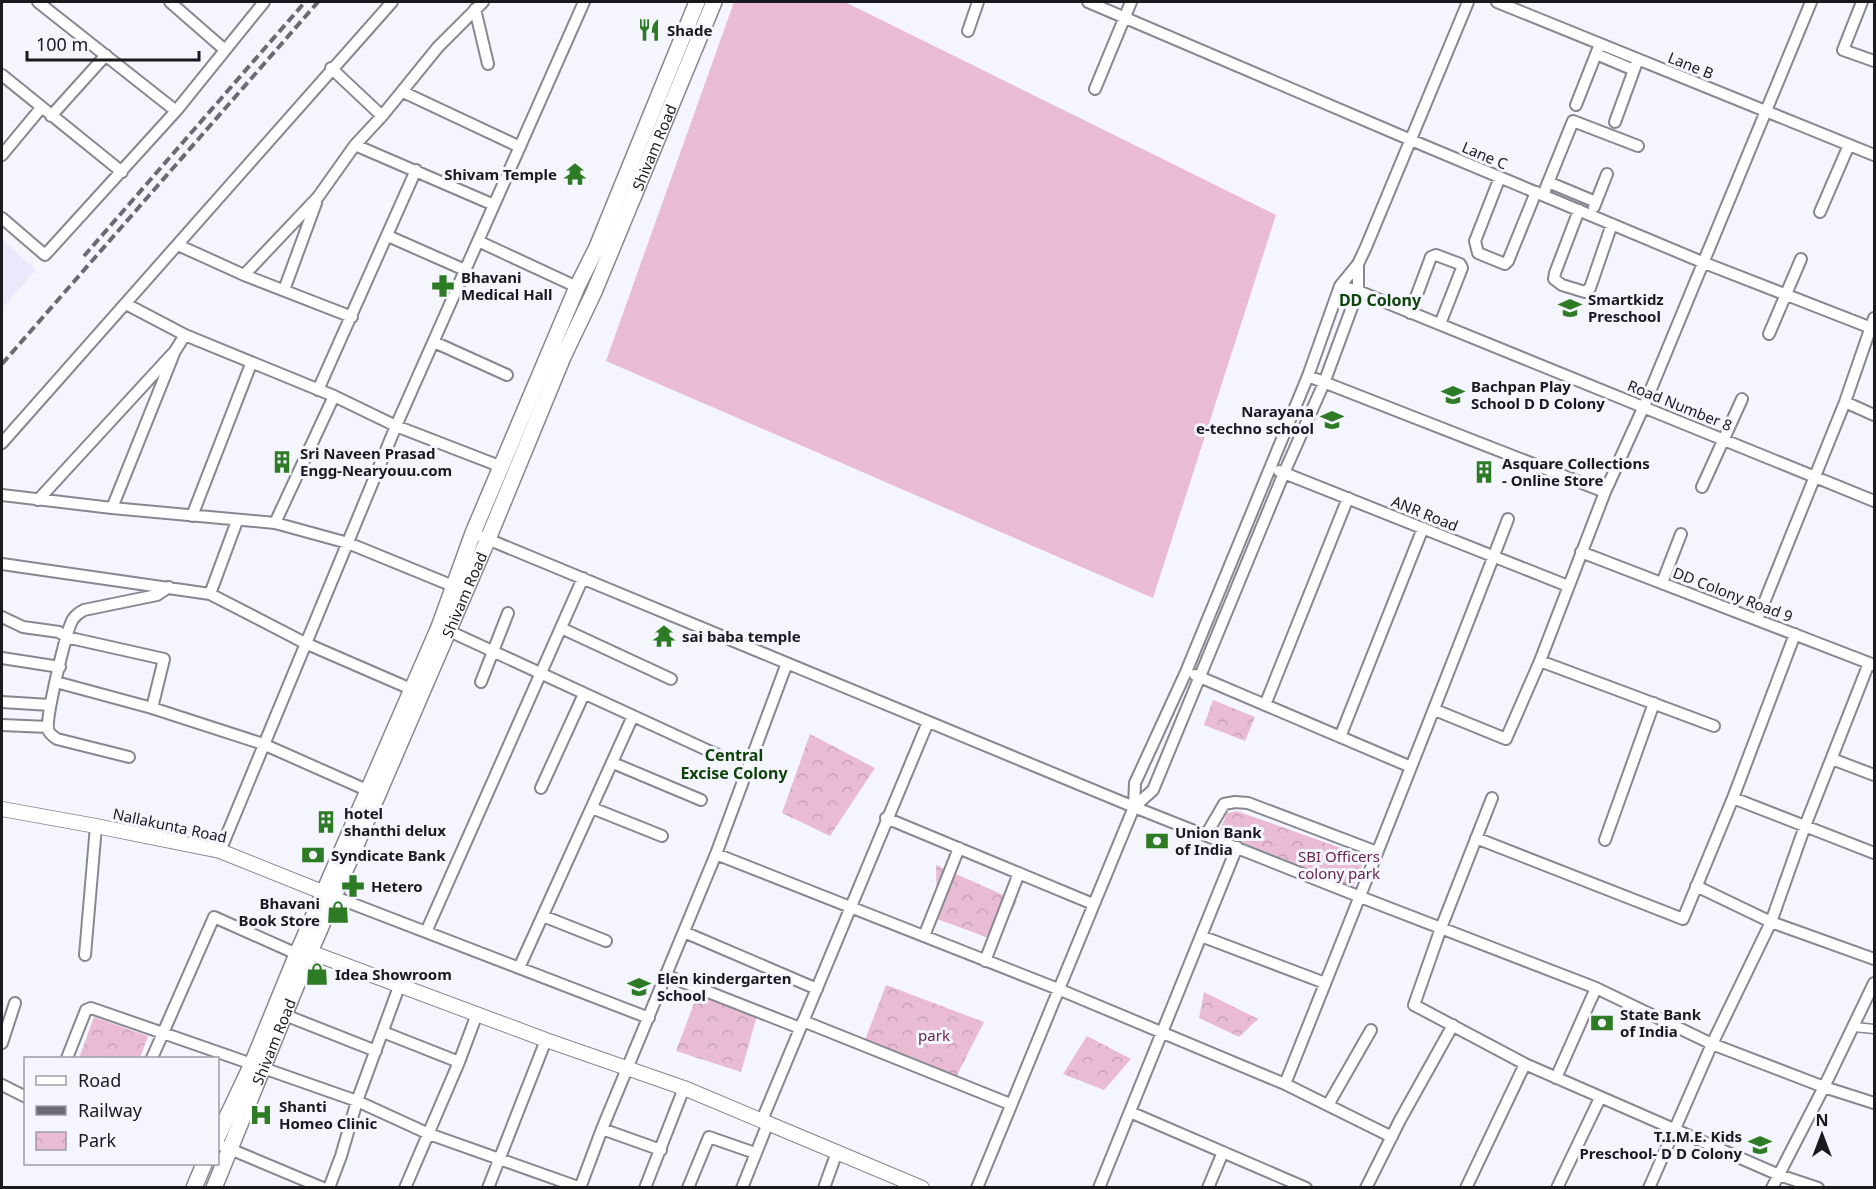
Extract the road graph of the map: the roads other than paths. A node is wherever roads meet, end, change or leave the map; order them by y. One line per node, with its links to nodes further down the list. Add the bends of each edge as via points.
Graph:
1 (38, 2): 20 (street)
2 (170, 2): 19 (street)
3 (264, 2): 19 (street)
4 (392, 2): 24 (street)
5 (584, 2): 39 (street)
6 (697, 2): 67 (main road, Shivam Road)
7 (714, 2): 111 (main road, Shivam Road)
8 (978, 2): 17 (street)
9 (1088, 2): 16 (street, Lane C)
10 (1131, 2): 16 (street)
11 (1468, 2): 35 (street)
12 (1497, 2): 18 (street, Lane B)
13 (1810, 2): 31 (street)
14 (1862, 2): 21 (street, via 1843,50)
15 (479, 5): 22 (street); 27 (street, via 438,47)
16 (1125, 17): 26 (street); 35 (street, Lane C)
17 (968, 31)
18 (1598, 49): 23 (street, Lane B); 28 (street)
19 (225, 50): 30 (street)
20 (106, 55): 30 (street); 32 (street)
21 (1875, 62)
22 (488, 64)
23 (1636, 64): 31 (street, Lane B); 34 (street)
24 (332, 68): 33 (street); 60 (street)
25 (2, 75): 29 (street)
26 (1095, 89)
27 (403, 92): 33 (street); 39 (street)
28 (1576, 105)
29 (41, 108): 32 (street); 40 (street)
30 (176, 111): 43 (street)
31 (1765, 111): 37 (street, Lane B); 62 (street)
32 (51, 116): 43 (street)
33 (382, 116): 36 (street)
34 (1615, 122)
35 (1411, 140): 45 (street, Lane C); 63 (street)
36 (355, 145): 42 (street); 49 (street)
37 (1849, 145): 41 (street, Lane B); 54 (street)
38 (1638, 146): 46 (street, via 1573,121)
39 (520, 147): 51 (street)
40 (2, 155)
41 (1875, 155)
42 (416, 170): 51 (street); 58 (street)
43 (122, 172): 56 (street, via 45,255)
44 (1607, 174): 50 (street)
45 (1500, 177): 48 (street, Lane C); 48 (street, via 1475,241 1478,253 1505,264)
46 (1548, 182): 47 (street); 48 (street)
47 (1572, 192): 50 (street); 52 (street)
48 (1539, 194): 52 (street, Lane C)
49 (318, 197): 65 (street); 68 (street)
50 (1596, 202): 55 (street)
51 (494, 205): 59 (street)
52 (1567, 205): 53 (street, Lane C)
53 (1579, 210): 55 (street, Lane C); 57 (street, via 1555,273 1554,279 1562,285 1585,292 1590,288)
54 (1820, 212)
55 (1591, 215): 57 (street, Lane C)
56 (2, 219)
57 (1612, 224): 62 (street, Lane C)
58 (388, 236): 64 (street); 73 (street)
59 (478, 241): 64 (street); 67 (street)
60 (178, 245): 65 (street); 71 (street)
61 (1801, 259): 70 (street)
62 (1702, 262): 70 (street, Lane C); 88 (street)
63 (1358, 264): 66 (street); 69 (street)
64 (465, 270): 78 (street)
65 (244, 275): 68 (street)
66 (1340, 286): 69 (street, Road Number 8); 82 (street)
67 (577, 287): 93 (main road, Shivam Road)
68 (285, 290): 73 (street)
69 (1358, 291): 72 (street, Road Number 8); 83 (street)
70 (1786, 296): 75 (street, Lane C); 76 (street)
71 (126, 304): 77 (street); 92 (street)
72 (1410, 312): 74 (street, Road Number 8); 74 (street, via 1431,257 1436,255 1460,264 1462,268)
73 (352, 316): 84 (street)
74 (1440, 324): 88 (street, Road Number 8)
75 (1873, 325): 87 (street)
76 (1769, 334)
77 (185, 335): 79 (street); 80 (street)
78 (434, 342): 81 (street); 90 (street)
79 (176, 351): 101 (street); 103 (street)
80 (251, 364): 84 (street); 104 (street)
81 (507, 375)
82 (1308, 376): 83 (street); 94 (street)
83 (1324, 382): 95 (street); 98 (street)
84 (318, 390): 85 (street)
85 (334, 396): 90 (street); 107 (street)
86 (1742, 399): 91 (street)
87 (1845, 402): 89 (street); 96 (street)
88 (1644, 406): 91 (street, Road Number 8); 98 (street)
89 (1875, 415)
90 (396, 426): 93 (street); 112 (street)
91 (1724, 439): 96 (street, Road Number 8); 97 (street)
92 (2, 443)
93 (502, 467): 109 (main road, Shivam Road)
94 (1270, 467): 95 (street, ANR Road); 136 (street)
95 (1284, 473): 100 (street, ANR Road); 138 (street)
96 (1815, 477): 102 (street, Road Number 8); 124 (street)
97 (1702, 487)
98 (1605, 492): 113 (street)
99 (2, 495): 101 (street)
100 (1348, 498): 108 (street, ANR Road); 147 (street)
101 (38, 500): 103 (street)
102 (1875, 501)
103 (112, 508): 104 (street)
104 (192, 516): 106 (street)
105 (1508, 519): 114 (street)
106 (237, 521): 107 (street); 121 (street)
107 (275, 524): 112 (street)
108 (1423, 528): 114 (street, ANR Road); 155 (street)
109 (473, 533): 111 (street); 118 (main road, Shivam Road)
110 (1681, 534): 117 (street)
111 (489, 539): 116 (street); 126 (main road, Shivam Road)
112 (348, 543): 118 (street); 129 (street)
113 (1581, 552): 117 (street, DD Colony Road 9); 119 (street)
114 (1493, 556): 119 (street, ANR Road); 149 (street)
115 (2, 564): 120 (street)
116 (584, 578): 125 (street); 133 (street)
117 (1662, 583): 124 (street, DD Colony Road 9)
118 (453, 586): 142 (main road, Shivam Road)
119 (1568, 586): 132 (street)
120 (169, 587): 121 (street); 128 (street, via 157,595 84,610 74,617)
121 (210, 594): 129 (street)
122 (508, 614): 130 (street)
123 (2, 617): 128 (street, via 20,626 59,632)
124 (1757, 620): 127 (street, DD Colony Road 9)
125 (561, 628): 137 (street); 139 (street)
126 (449, 631): 130 (street); 186 (main road, Shivam Road)
127 (1795, 634): 134 (street, DD Colony Road 9); 166 (street)
128 (66, 637): 135 (street); 148 (street, via 164,659)
129 (305, 643): 142 (street); 156 (street)
130 (493, 651): 137 (street); 141 (street)
131 (2, 658): 135 (street)
132 (1540, 661): 145 (street); 149 (street, via 1506,739)
133 (788, 663): 151 (street); 183 (street)
134 (1872, 664): 159 (street)
135 (60, 667): 140 (street)
136 (1186, 672): 138 (street); 168 (street, via 1135,783)
137 (541, 674): 143 (street); 193 (street)
138 (1200, 678): 147 (street); 168 (street, via 1153,790)
139 (671, 679)
140 (56, 682): 146 (street); 148 (street)
141 (481, 682)
142 (411, 689): 164 (main road, Shivam Road)
143 (584, 694): 150 (street); 163 (street)
144 (2, 702): 146 (street)
145 (1654, 703): 153 (street); 177 (street)
146 (50, 705): 154 (street)
147 (1265, 705): 155 (street)
148 (152, 708): 156 (street)
149 (1435, 710): 161 (street)
150 (633, 716): 157 (street); 160 (street)
151 (927, 722): 168 (street); 171 (street)
152 (2, 725): 154 (street)
153 (1714, 726)
154 (48, 727): 158 (street, via 57,739)
155 (1340, 736): 161 (street)
156 (263, 744): 164 (street); 180 (street)
157 (720, 756)
158 (129, 757)
159 (1832, 759): 162 (street); 173 (street)
160 (613, 763): 167 (street); 169 (street)
161 (1412, 767): 181 (street)
162 (1875, 774)
163 (541, 788)
164 (369, 791): 186 (main road, Shivam Road)
165 (1492, 798): 176 (street)
166 (1733, 798): 173 (street); 185 (street)
167 (700, 800)
168 (1134, 807): 174 (street); 188 (street)
169 (592, 808): 175 (street); 190 (street)
170 (2, 810): 172 (street, Nallakunta Road)
171 (886, 818): 179 (street); 189 (street)
172 (96, 826): 180 (street, Nallakunta Road); 199 (street)
173 (1805, 826): 182 (street); 191 (street)
174 (1206, 835): 178 (street); 181 (street, via 1224,804 1248,803)
175 (662, 836)
176 (1476, 838): 185 (street, via 1683,919); 192 (street)
177 (1605, 840)
178 (1238, 847): 187 (street); 196 (street)
179 (959, 848): 184 (street); 195 (street)
180 (220, 851): 186 (street, Nallakunta Road)
181 (1377, 852): 187 (street)
182 (1875, 853)
183 (716, 854): 189 (street); 194 (street)
184 (1019, 873): 188 (street); 201 (street)
185 (1696, 886): 191 (street)
186 (330, 895): 193 (street); 198 (main road, Shivam Road)
187 (1358, 897): 192 (street); 204 (street)
188 (1093, 904): 209 (street)
189 (851, 908): 195 (street); 208 (street)
190 (543, 916): 197 (street); 202 (street)
191 (1771, 922): 200 (street); 224 (street)
192 (1441, 928): 207 (street); 215 (street, via 1414,1005)
193 (426, 932): 202 (street)
194 (684, 932): 203 (street); 208 (street)
195 (924, 936): 201 (street)
196 (1202, 936): 204 (street); 221 (street)
197 (606, 941)
198 (303, 953): 206 (street); 212 (main road, Shivam Road); 219 (street, via 214,917); 230 (main road, Shivam Road)
199 (84, 955)
200 (1875, 959)
201 (985, 961): 209 (street)
202 (519, 968): 213 (street)
203 (665, 975): 213 (street); 214 (street)
204 (1325, 983): 233 (street)
205 (1875, 983): 216 (street)
206 (400, 984): 211 (street); 220 (street)
207 (1596, 988): 224 (street); 232 (street)
208 (817, 989): 214 (street)
209 (1058, 989): 221 (street); 241 (street)
210 (15, 1003): 223 (street)
211 (477, 1014): 222 (street); 228 (street)
212 (285, 1015): 225 (street); 230 (main road, Shivam Road)
213 (649, 1018): 231 (street)
214 (801, 1024): 241 (street); 244 (street)
215 (1453, 1025): 229 (street); 249 (street)
216 (1854, 1027): 217 (street); 235 (street)
217 (1875, 1029)
218 (1371, 1030): 242 (street)
219 (163, 1031): 226 (street, via 89,1008); 227 (street); 230 (street)
220 (383, 1032): 225 (street); 228 (street)
221 (1162, 1034): 233 (street); 243 (street)
222 (546, 1040): 231 (street); 255 (street)
223 (2, 1043)
224 (1712, 1044): 235 (street); 246 (street)
225 (376, 1051): 239 (street)
226 (68, 1057)
227 (153, 1057)
228 (459, 1062): 248 (street)
229 (1525, 1064): 232 (street); 281 (street)
230 (257, 1066): 239 (street); 247 (main road, Shivam Road); 250 (main road, Shivam Road)
231 (628, 1068): 236 (street); 245 (street)
232 (1556, 1078): 238 (street)
233 (1285, 1084): 242 (street)
234 (2, 1085): 237 (street)
235 (1824, 1087): 240 (street); 259 (street)
236 (684, 1088): 244 (street); 251 (street)
237 (24, 1096)
238 (1600, 1098): 246 (street); 282 (street)
239 (357, 1101): 248 (street); 268 (street)
240 (1875, 1103)
241 (1010, 1104): 276 (street)
242 (1328, 1105): 249 (street)
243 (1130, 1112): 253 (street); 277 (street)
244 (765, 1121): 252 (street); 254 (street)
245 (602, 1129): 251 (street); 263 (street)
246 (1675, 1131): 259 (street); 283 (street)
247 (219, 1134)
248 (429, 1134): 255 (street); 269 (street)
249 (1392, 1137): 280 (street)
250 (223, 1147): 256 (main road, Shivam Road); 260 (street)
251 (660, 1150): 271 (street)
252 (837, 1152): 261 (street); 274 (street)
253 (1223, 1152): 262 (street); 278 (street)
254 (755, 1154): 272 (street, via 709,1137); 273 (street)
255 (499, 1159): 263 (street); 270 (street)
256 (219, 1163)
257 (204, 1165): 264 (main road)
258 (219, 1165): 265 (main road, Shivam Road)
259 (1779, 1175): 284 (street); 285 (street)
260 (295, 1176): 266 (street); 267 (street)
261 (898, 1183): 275 (street)
262 (1291, 1184): 279 (street)
263 (581, 1187)
264 (194, 1188)
265 (213, 1188)
266 (289, 1188)
267 (323, 1188)
268 (329, 1188)
269 (405, 1188)
270 (488, 1188)
271 (645, 1188)
272 (688, 1188)
273 (742, 1188)
274 (824, 1188)
275 (921, 1188)
276 (977, 1188)
277 (1100, 1188)
278 (1208, 1188)
279 (1306, 1188)
280 (1366, 1188)
281 (1466, 1188)
282 (1557, 1188)
283 (1649, 1188)
284 (1772, 1188)
285 (1818, 1188)

